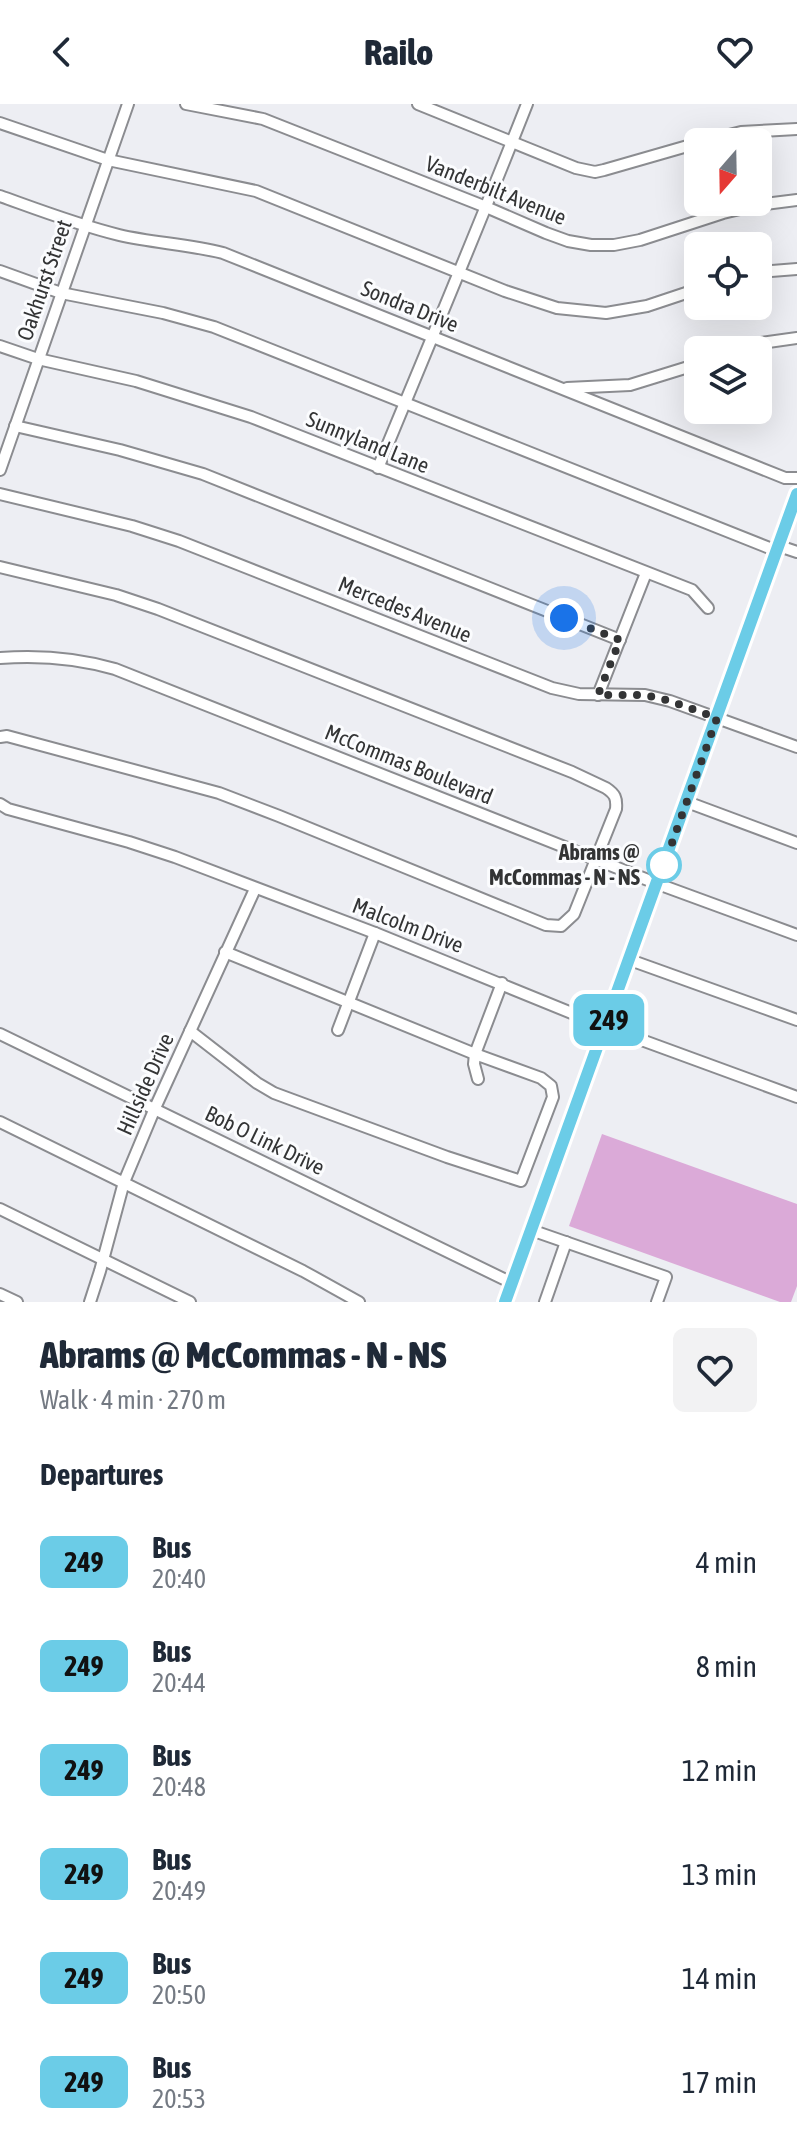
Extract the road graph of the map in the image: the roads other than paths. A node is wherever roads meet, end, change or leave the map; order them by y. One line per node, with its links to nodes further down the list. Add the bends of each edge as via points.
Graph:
1 (128, 104): 10 (street, Oakhurst Street)
2 (186, 104): 13 (street, Vanderbilt Avenue, via 263,119)
3 (418, 104): 8 (street)
4 (527, 104): 8 (street)
5 (0, 123): 10 (street)
6 (797, 129): 7 (street)
7 (772, 130)
8 (512, 141): 9 (street, via 595,172); 13 (street)
9 (684, 147)
10 (108, 160): 14 (street, Oakhurst Street); 18 (street, via 256,191)
11 (0, 196): 14 (street, Sondra Drive)
12 (797, 200): 13 (street, Vanderbilt Avenue, via 734,210 614,245 568,241)
13 (486, 207): 18 (street)
14 (85, 226): 19 (street, Oakhurst Street); 21 (street, Sondra Drive, via 223,253)
15 (797, 269): 17 (street)
16 (0, 271): 19 (street)
17 (772, 271)
18 (458, 272): 20 (street, via 557,308 606,313); 21 (street)
19 (61, 293): 25 (street, Oakhurst Street); 28 (street, via 214,327)
20 (684, 294)
21 (433, 337): 27 (street, Sondra Drive); 28 (street)
22 (797, 338): 23 (street)
23 (772, 341)
24 (0, 346): 25 (street, Sunnyland Lane)
25 (38, 359): 29 (street, Oakhurst Street); 30 (street, Sunnyland Lane, via 186,395)
26 (684, 368): 27 (street, via 630,385)
27 (563, 389): 32 (street, Sondra Drive, via 785,478)
28 (405, 402): 30 (street); 35 (street)
29 (15, 426): 31 (street, Oakhurst Street); 40 (street, via 203,474)
30 (378, 468): 38 (street, Sunnyland Lane)
31 (0, 470)
32 (797, 478)
33 (0, 494): 42 (street, Mercedes Avenue, via 155,533 531,681)
34 (797, 494): 35 (main road)
35 (778, 548): 36 (street); 43 (main road)
36 (797, 552)
37 (0, 567): 49 (street, via 158,609 606,788 617,799 616,809)
38 (646, 573): 39 (street, Sunnyland Lane, via 692,590); 40 (street)
39 (708, 608)
40 (620, 640): 42 (street)
41 (0, 658): 49 (street, McCommas Boulevard, via 39,656 115,669)
42 (598, 695): 43 (street, Mercedes Avenue, via 645,695)
43 (717, 718): 45 (street, Mercedes Avenue); 46 (main road)
44 (0, 737): 49 (street, via 219,793 546,925 561,926 574,914)
45 (797, 747)
46 (687, 802): 48 (street); 50 (main road)
47 (0, 804): 51 (street, Malcolm Drive, via 175,857)
48 (797, 843)
49 (596, 860): 50 (street, McCommas Boulevard)
50 (658, 884): 53 (street, McCommas Boulevard); 55 (main road)
51 (255, 889): 52 (street, Malcolm Drive); 54 (street, Hillside Drive)
52 (375, 933): 56 (street, Malcolm Drive); 57 (street)
53 (797, 935)
54 (225, 952): 57 (street); 61 (street, Hillside Drive)
55 (630, 960): 58 (street); 59 (main road)
56 (502, 983): 59 (street, Malcolm Drive); 63 (street)
57 (348, 1003): 60 (street); 63 (street)
58 (797, 1020)
59 (606, 1027): 65 (street, Malcolm Drive); 70 (main road)
60 (338, 1030)
61 (190, 1031): 63 (street, via 274,1093 521,1181 553,1097 551,1086); 66 (street, Hillside Drive)
62 (0, 1034): 66 (street, Bob O Link Drive)
63 (475, 1054): 64 (street)
64 (478, 1079)
65 (797, 1097)
66 (155, 1108): 68 (street, Hillside Drive); 73 (street, Bob O Link Drive)
67 (0, 1122): 68 (street)
68 (124, 1182): 72 (street, Hillside Drive); 78 (street)
69 (0, 1209): 72 (street)
70 (531, 1230): 71 (street); 73 (main road)
71 (566, 1242): 80 (street); 81 (street, via 666,1277)
72 (104, 1259): 76 (street, Hillside Drive); 77 (street)
73 (512, 1283): 79 (main road)
74 (0, 1294): 75 (street)
75 (17, 1302)
76 (90, 1302)
77 (190, 1302)
78 (359, 1302)
79 (505, 1302)
80 (545, 1302)
81 (657, 1302)

